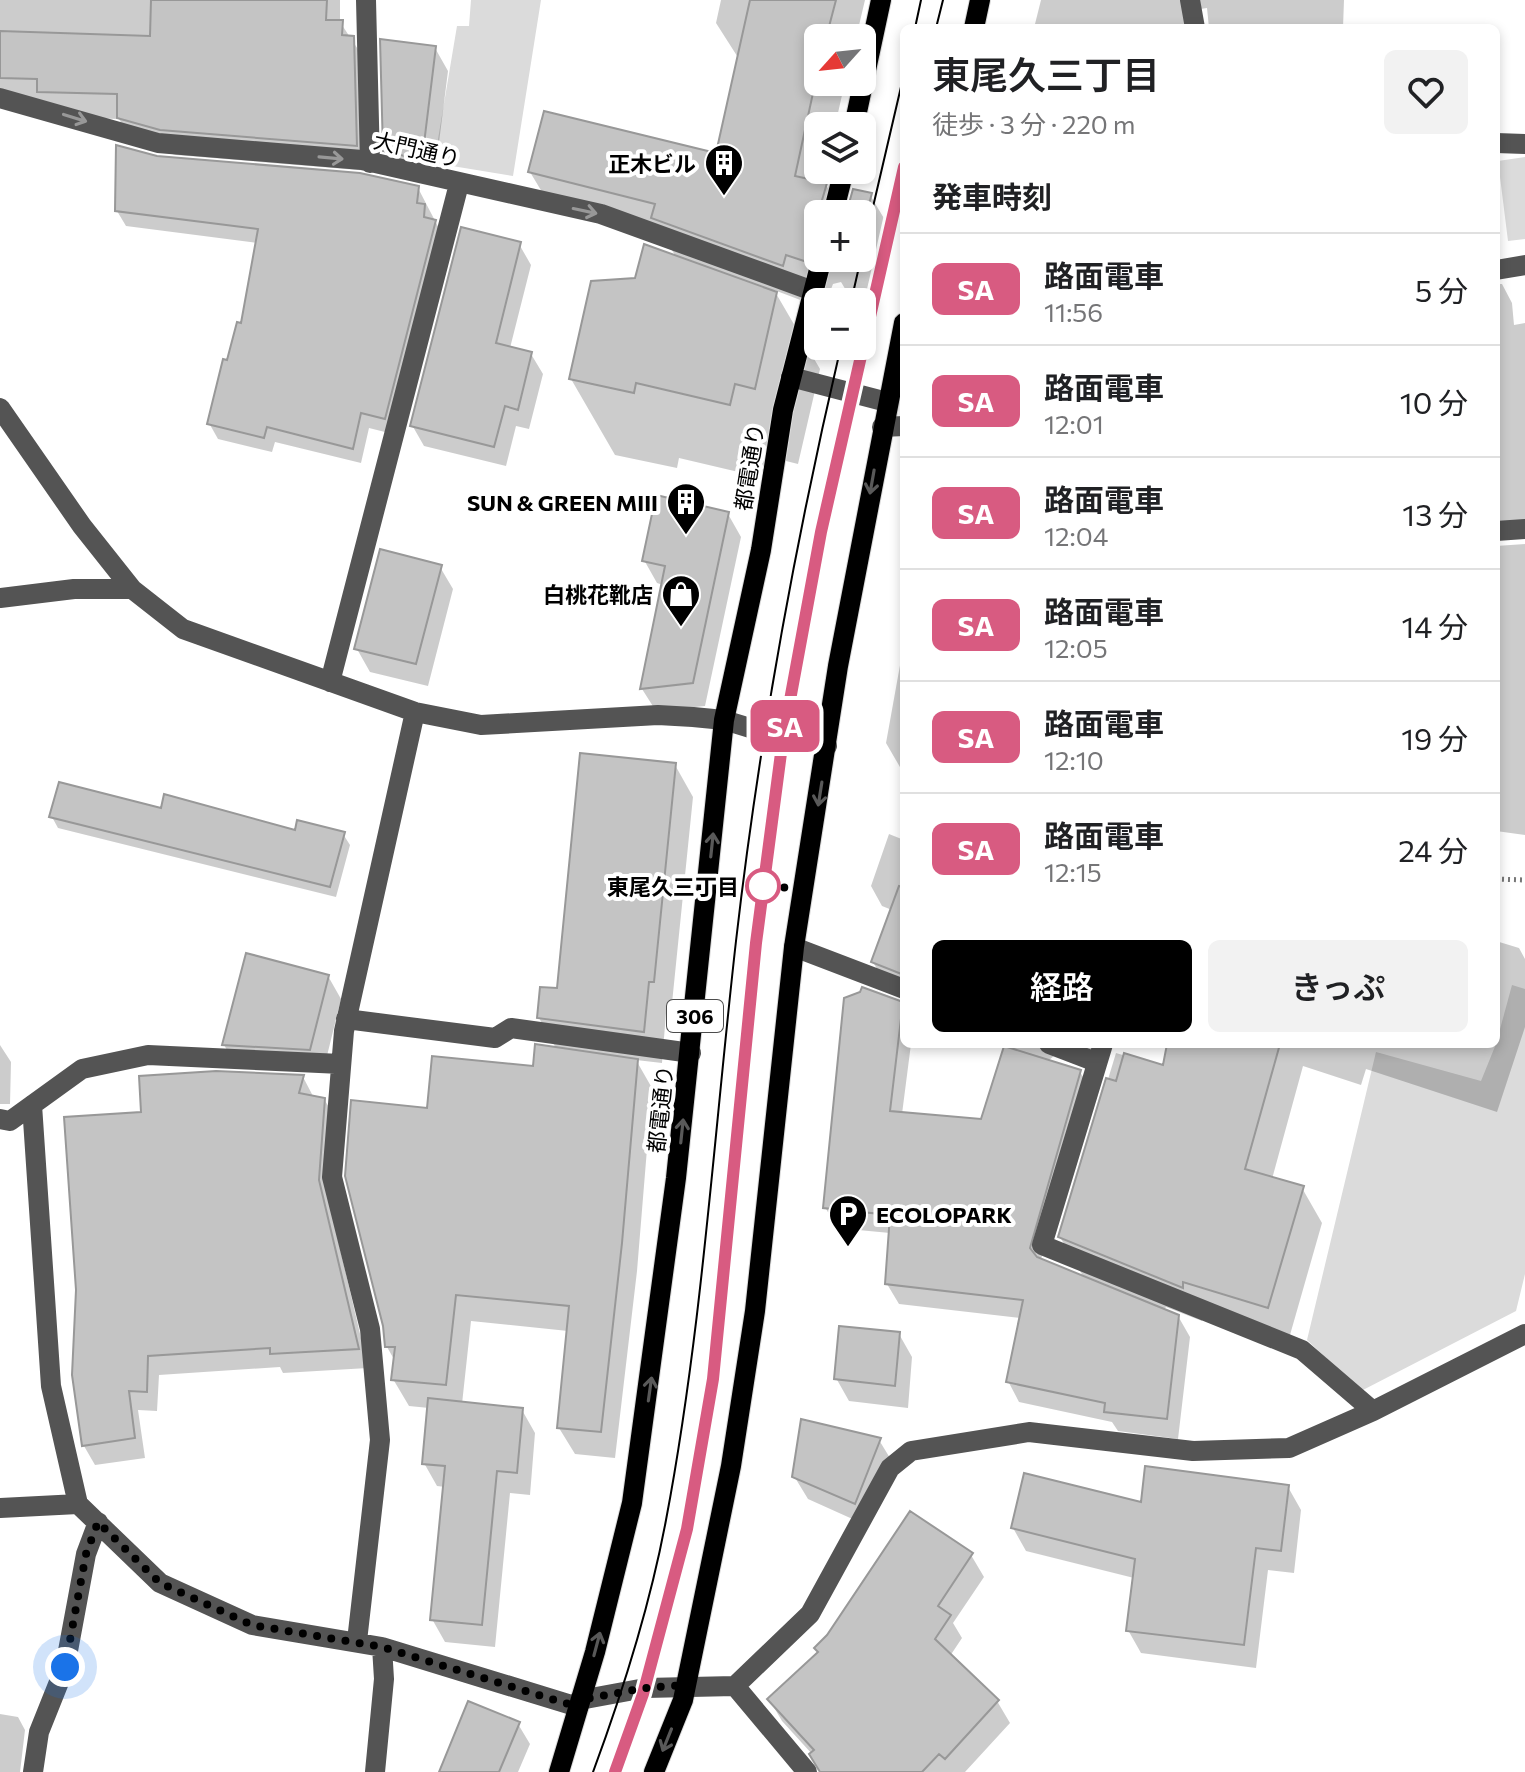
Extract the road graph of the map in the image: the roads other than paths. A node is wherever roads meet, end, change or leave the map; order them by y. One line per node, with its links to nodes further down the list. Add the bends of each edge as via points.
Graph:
1 (366, 0): 11 (street)
2 (881, 0): 8 (main road)
3 (980, 0): 5 (main road)
4 (1190, 0): 6 (street)
5 (975, 24)
6 (1194, 24)
7 (0, 98): 11 (street, 大門通り, one-way to 11, via 158,143)
8 (857, 112)
9 (1500, 143): 10 (street)
10 (1525, 144)
11 (370, 163): 12 (street, 大門通り)
12 (459, 184): 15 (street, 大門通り, one-way to 15, via 601,214); 27 (street)
13 (1525, 265): 14 (street)
14 (1500, 269)
15 (805, 288)
16 (804, 326): 18 (main road, 都電通り / 306)
17 (900, 342): 19 (main road)
18 (791, 377): 19 (street); 29 (main road, 都電通り / 306)
19 (887, 402): 22 (main road)
20 (0, 408): 25 (street)
21 (900, 426): 22 (street)
22 (882, 427): 30 (main road, one-way to 30)
23 (1525, 529): 24 (street)
24 (1500, 531)
25 (132, 589): 26 (street); 27 (street, via 183,629)
26 (0, 598)
27 (330, 682): 28 (street)
28 (415, 712): 29 (street, via 481,725 658,715); 33 (street)
29 (724, 720): 30 (street); 35 (main road, 都電通り / 306, one-way to 29)
30 (827, 746): 31 (main road, one-way to 31)
31 (794, 947): 32 (street); 47 (main road, via 755,1311 731,1466)
32 (900, 987)
33 (346, 1019): 35 (street, via 495,1038 511,1028); 37 (street)
34 (1072, 1048): 36 (street)
35 (691, 1053): 49 (main road, 都電通り / 306, one-way to 35, via 632,1503)
36 (1100, 1053): 41 (street, via 1042,1245 1302,1350)
37 (341, 1064): 38 (street, via 148,1055 82,1069); 45 (street, via 332,1177 370,1329 380,1440)
38 (32, 1105): 39 (street, via 10,1121); 42 (street, via 51,1386)
39 (0, 1119)
40 (1525, 1334): 41 (street)
41 (1373, 1411): 48 (street, via 1289,1448 1193,1451 1029,1432 911,1451 890,1468 810,1614)
42 (78, 1504): 43 (street); 44 (street)
43 (0, 1508)
44 (98, 1522): 45 (street, via 160,1583 252,1625); 50 (street, via 86,1554 65,1667 39,1732)
45 (357, 1641): 46 (street)
46 (382, 1647): 49 (street); 51 (street)
47 (685, 1685): 48 (street); 49 (street, via 645,1688); 53 (main road, one-way to 53)
48 (735, 1686): 54 (street)
49 (579, 1704): 52 (main road, 都電通り / 306)
50 (33, 1772)
51 (375, 1772)
52 (559, 1772)
53 (654, 1772)
54 (807, 1772)

